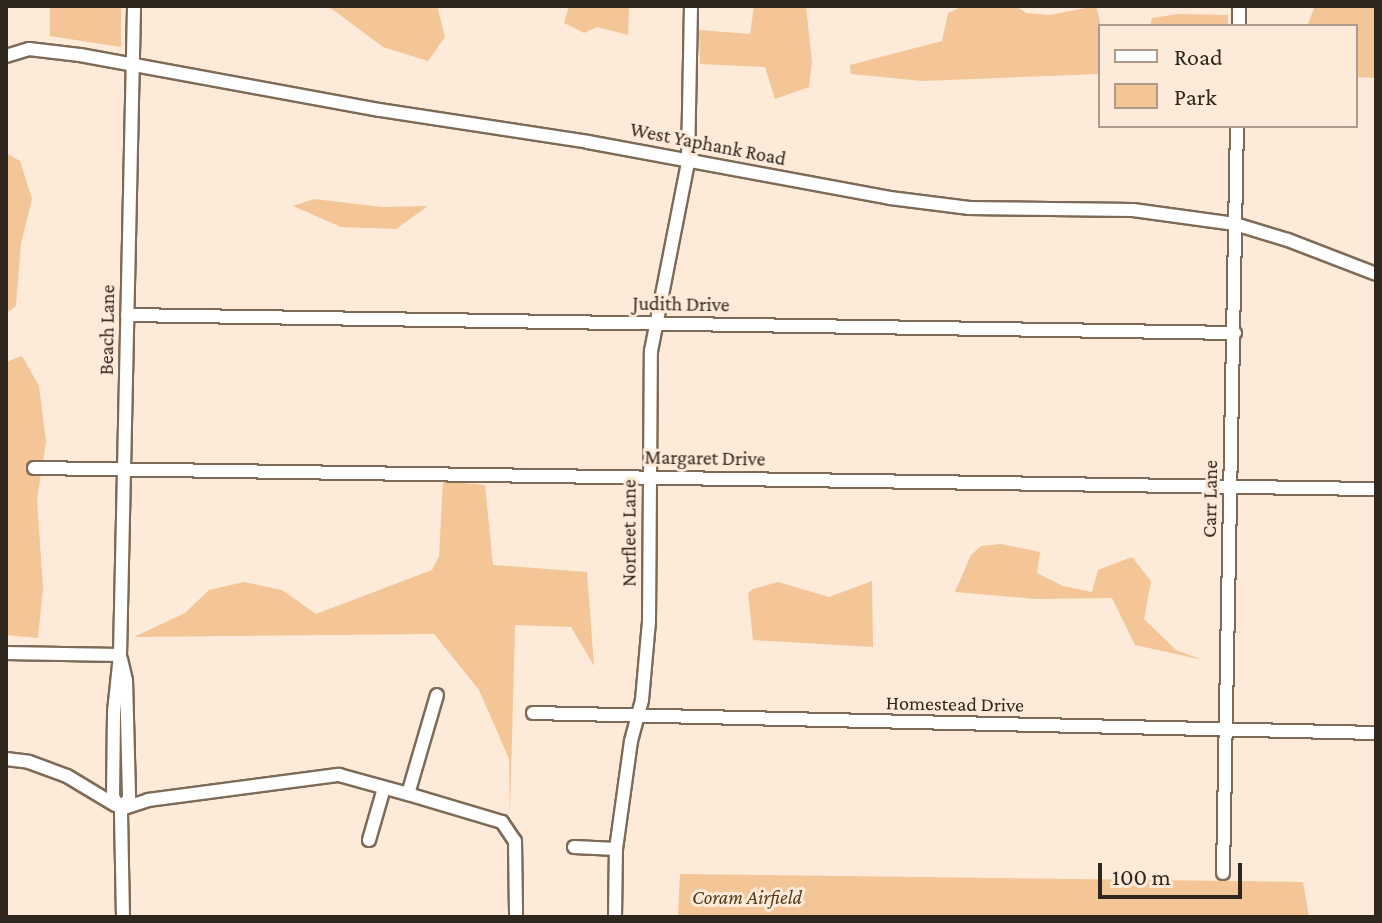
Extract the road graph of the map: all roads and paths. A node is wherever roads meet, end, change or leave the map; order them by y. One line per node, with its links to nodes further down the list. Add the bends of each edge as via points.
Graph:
1 (134, 6): 4 (street, Beach Lane)
2 (691, 6): 6 (street, Norfleet Lane)
3 (6, 56): 4 (street, West Yaphank Road, via 29,49)
4 (133, 66): 6 (street, West Yaphank Road); 9 (street, Beach Lane)
5 (1237, 128): 7 (street, Carr Lane)
6 (688, 162): 7 (street, West Yaphank Road, via 969,208 1133,210); 10 (street, Norfleet Lane)
7 (1235, 224): 8 (street, West Yaphank Road); 11 (street, Carr Lane)
8 (1376, 274)
9 (127, 315): 10 (street, Judith Drive); 13 (street, Beach Lane)
10 (657, 323): 11 (street, Judith Drive); 14 (street, Norfleet Lane, via 651,351)
11 (1235, 333): 15 (street, Carr Lane)
12 (34, 468): 13 (street, Margaret Drive)
13 (123, 468): 14 (street, Margaret Drive); 18 (street, Beach Lane)
14 (649, 477): 15 (street, Margaret Drive); 21 (street, Norfleet Lane, via 649,622)
15 (1230, 488): 16 (street, Margaret Drive); 22 (street, Carr Lane)
16 (1376, 489)
17 (6, 653): 18 (street)
18 (120, 655): 27 (street, Beach Lane, via 113,797)
19 (437, 695): 26 (street)
20 (533, 713): 21 (street, Homestead Drive)
21 (639, 718): 22 (street, Homestead Drive); 30 (street, Norfleet Lane)
22 (1226, 729): 23 (street, Homestead Drive); 31 (street, Carr Lane)
23 (1376, 733)
24 (6, 759): 27 (street, via 85,783)
25 (384, 788): 26 (street); 27 (street, via 339,775 148,800); 28 (street)
26 (408, 794): 33 (street, via 502,822 515,841)
27 (121, 809): 32 (street, Beach Lane)
28 (369, 840)
29 (574, 847): 30 (street)
30 (616, 849): 34 (street, Norfleet Lane)
31 (1223, 873)
32 (123, 917)
33 (516, 917)
34 (615, 917)

